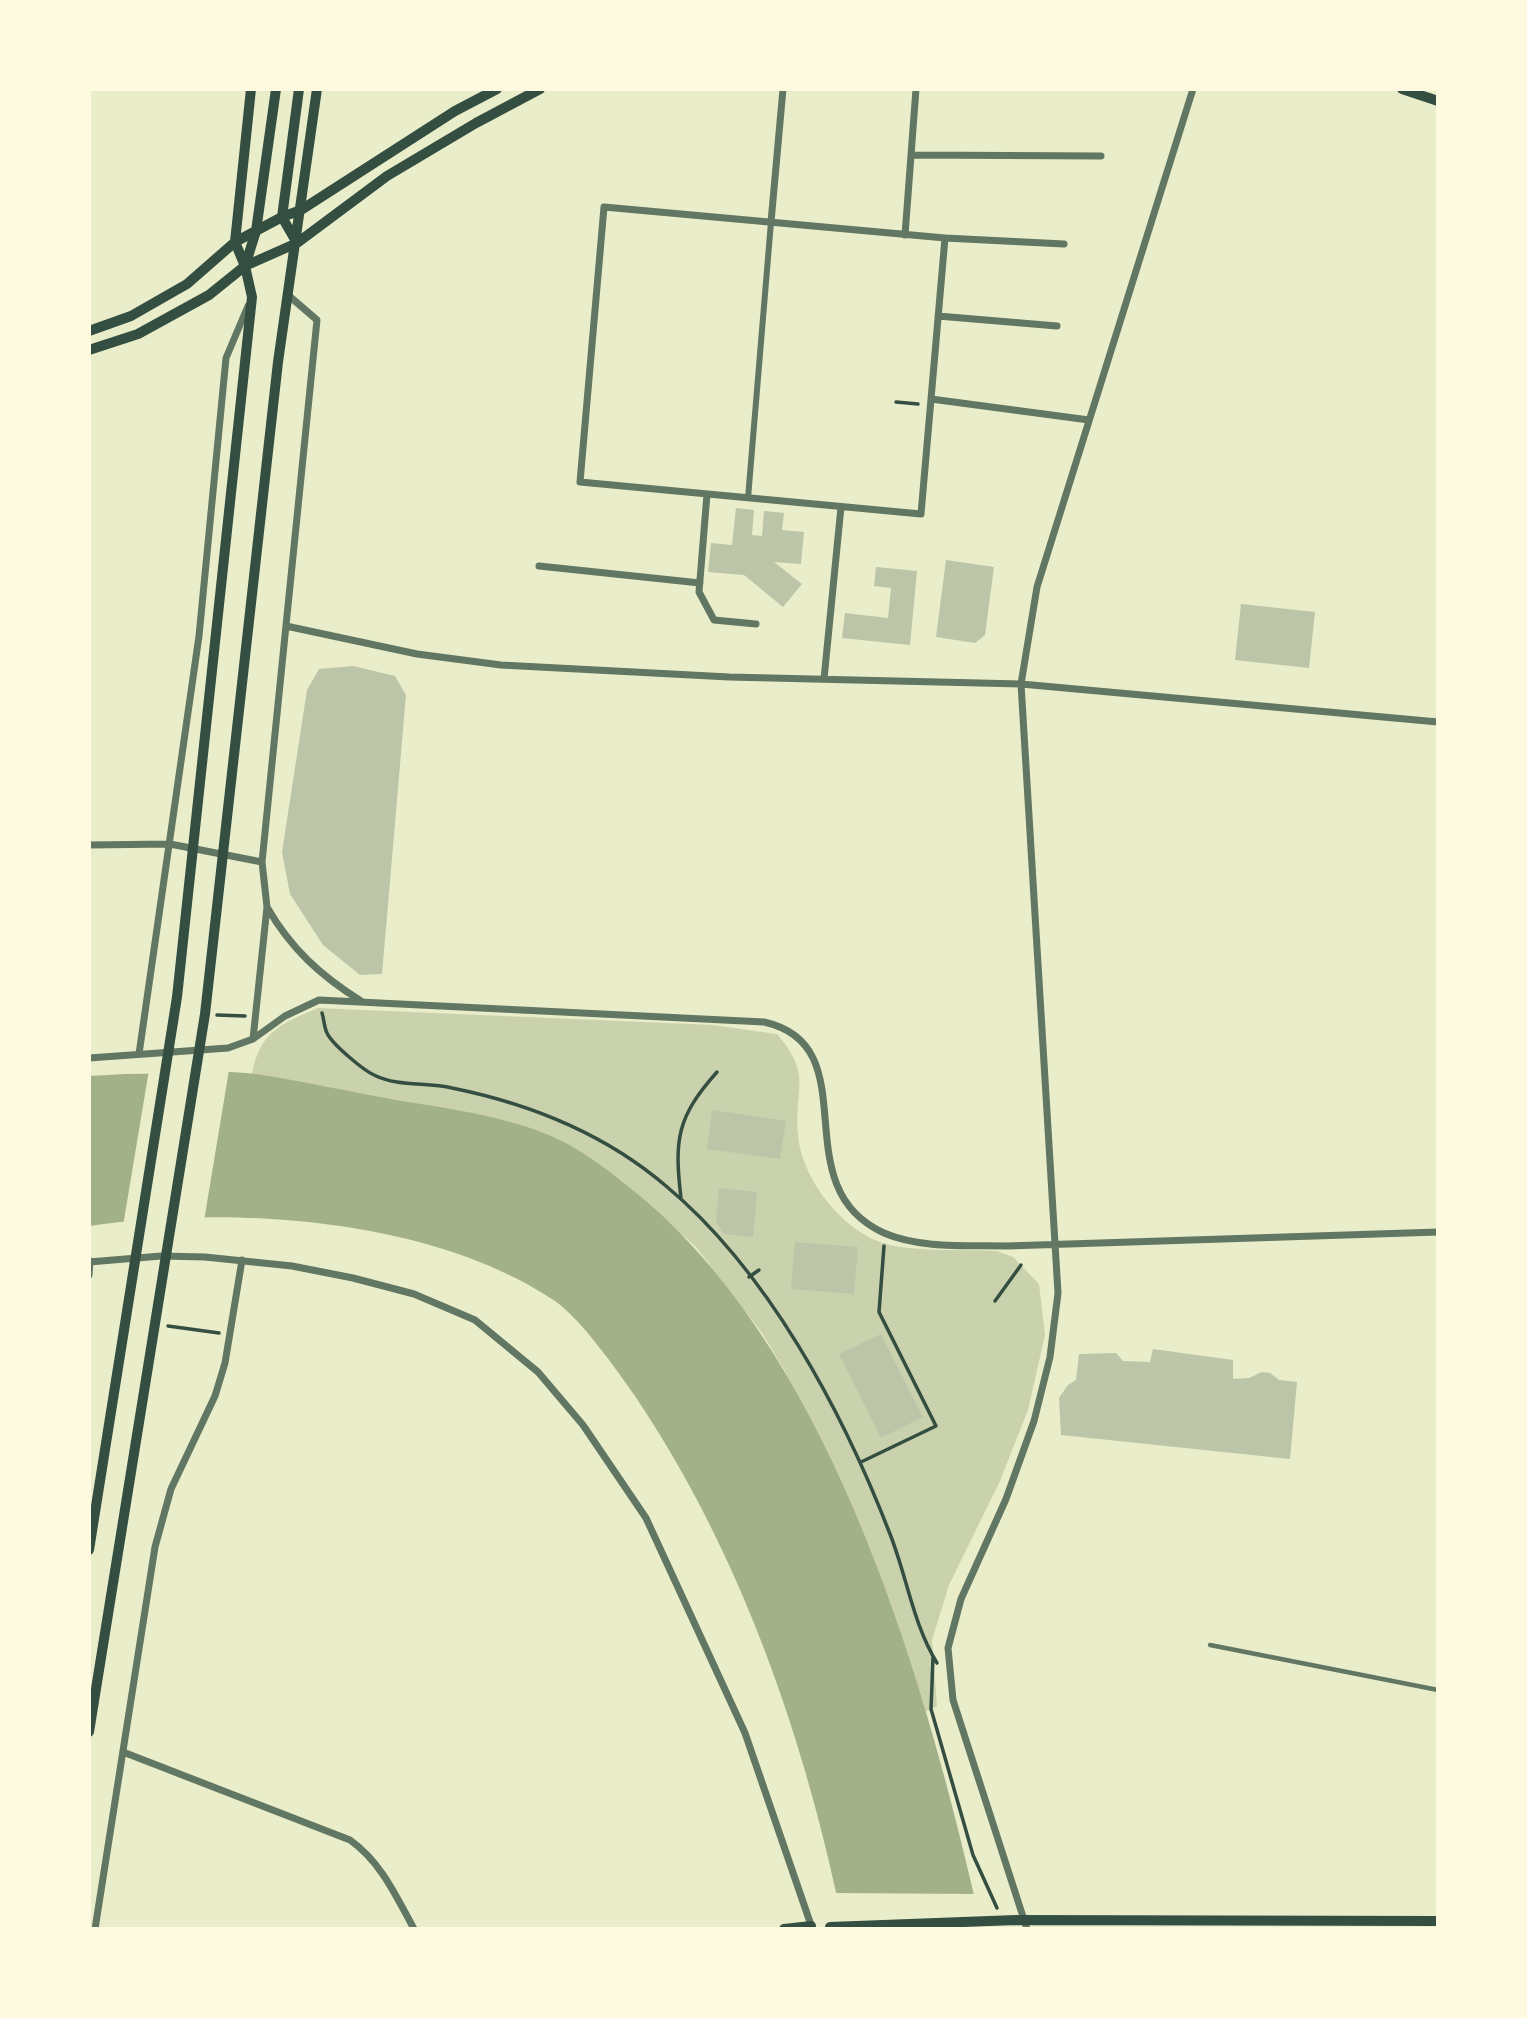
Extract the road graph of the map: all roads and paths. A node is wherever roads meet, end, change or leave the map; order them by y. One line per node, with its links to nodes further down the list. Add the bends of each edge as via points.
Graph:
1 (251, 89): 20 (main road)
2 (276, 89): 17 (main road)
3 (299, 89): 15 (main road)
4 (317, 89): 14 (main road)
5 (497, 89): 14 (main road)
6 (540, 89): 21 (main road, via 387,176)
7 (782, 89): 16 (street)
8 (916, 89): 12 (street)
9 (1193, 89): 32 (street)
10 (1402, 89): 11 (main road)
11 (1438, 101)
12 (911, 155): 13 (street); 18 (street)
13 (1101, 156)
14 (301, 210): 15 (main road); 21 (main road)
15 (282, 217): 17 (main road); 21 (main road)
16 (771, 222): 18 (street); 33 (street, via 604,207 580,482); 34 (street)
17 (256, 231): 20 (main road); 23 (main road)
18 (905, 235): 19 (street)
19 (945, 238): 22 (street); 26 (street)
20 (235, 242): 23 (main road); 28 (main road, via 187,284 131,316)
21 (296, 243): 23 (main road); 24 (main road)
22 (1064, 244)
23 (245, 267): 25 (main road); 29 (main road, via 209,295 138,334)
24 (288, 295): 39 (street, via 317,320); 49 (main road)
25 (252, 297): 44 (street, via 226,358 199,636); 69 (main road, via 177,997)
26 (938, 316): 27 (street); 31 (street)
27 (1057, 326)
28 (89, 331)
29 (89, 350)
30 (896, 401): 31 (path)
31 (931, 402): 32 (street); 35 (street, via 921,514)
32 (1089, 420): 41 (street, via 1037,587)
33 (707, 494): 34 (street); 37 (street)
34 (748, 498): 35 (street)
35 (841, 507): 40 (street)
36 (539, 566): 37 (street)
37 (700, 583): 38 (street, via 699,592 713,620)
38 (756, 624)
39 (286, 626): 40 (street, via 458,661); 45 (street)
40 (824, 679): 41 (street)
41 (1021, 684): 42 (street); 58 (street)
42 (1438, 722)
43 (89, 845): 44 (street)
44 (170, 845): 45 (street); 52 (street)
45 (262, 862): 46 (street)
46 (267, 907): 48 (street, via 303,957 327,980); 50 (street)
47 (319, 1000): 48 (street); 51 (street, via 285,1016); 55 (path, via 328,1035 372,1075 503,1099 597,1136)
48 (362, 1001): 57 (street, via 764,1022 783,1027 815,1057 835,1181 863,1220)
49 (205, 1014): 50 (path); 66 (main road)
50 (254, 1017): 51 (street)
51 (253, 1039): 52 (street, via 228,1048)
52 (139, 1054): 53 (street)
53 (89, 1058)
54 (717, 1072): 55 (path, via 694,1098 681,1124 677,1165)
55 (681, 1200): 64 (path)
56 (1438, 1232): 58 (street)
57 (886, 1233): 58 (street, via 948,1244); 68 (path, via 879,1312 936,1426)
58 (1055, 1244): 72 (street, via 1057,1304 1042,1393 1013,1481 956,1612 948,1648)
59 (243, 1259): 60 (street, via 161,1256); 67 (street); 80 (street, via 414,1294 475,1320 538,1372 583,1425 646,1518 745,1733)
60 (90, 1262): 63 (street)
61 (1021, 1265): 65 (path)
62 (759, 1270): 64 (path)
63 (89, 1275)
64 (749, 1277): 68 (path, via 805,1360)
65 (995, 1301)
66 (157, 1324): 67 (path); 74 (main road)
67 (232, 1335): 75 (street, via 215,1396 165,1508)
68 (861, 1462): 71 (path)
69 (89, 1550)
70 (1210, 1645): 73 (lane)
71 (933, 1657): 72 (path); 77 (path, via 932,1709 973,1855)
72 (950, 1686): 78 (street)
73 (1438, 1690)
74 (89, 1732)
75 (122, 1752): 81 (street); 82 (street, via 350,1840 384,1874)
76 (1438, 1921): 78 (main road)
77 (1003, 1923): 78 (main road); 79 (main road)
78 (1026, 1925)
79 (830, 1927)
80 (812, 1928): 83 (main road)
81 (95, 1929)
82 (414, 1929)
83 (784, 1929)

